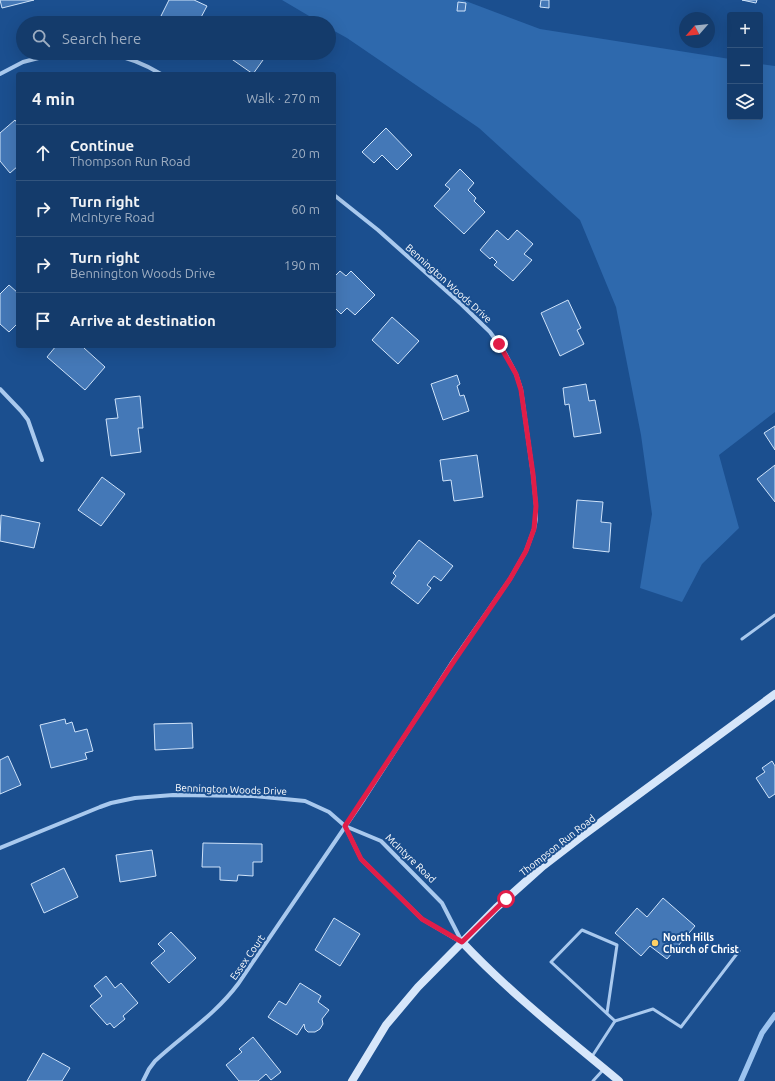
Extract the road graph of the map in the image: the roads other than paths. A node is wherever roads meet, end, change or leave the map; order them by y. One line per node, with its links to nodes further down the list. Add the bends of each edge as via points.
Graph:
1 (31, 60): 4 (street)
2 (133, 60): 3 (street)
3 (158, 72)
4 (0, 74)
5 (336, 197): 11 (street, Bennington Woods Drive, via 378,230 461,304 490,332 505,353 521,390 536,506 534,529 519,563)
6 (0, 389): 7 (street, via 28,420)
7 (42, 460)
8 (775, 615): 9 (lane)
9 (742, 639)
10 (775, 694): 13 (street, Thompson Run Road, via 543,866)
11 (345, 826): 12 (street, Bennington Woods Drive, via 328,812 305,801 246,796 145,797 111,803); 13 (street, McIntyre Road, via 361,859 422,919); 13 (street, McIntyre Road, via 381,841 442,903); 19 (street, Essex Court, via 230,994 211,1014 154,1061)
12 (0, 848)
13 (462, 942): 17 (street, McIntyre Road, via 544,1019); 20 (street, Thompson Run Road, via 418,987 386,1025)
14 (739, 951): 16 (lane, via 681,1027 653,1009)
15 (607, 1013): 15 (lane, via 617,945 582,930 551,962); 16 (lane)
16 (615, 1021): 17 (lane)
17 (591, 1058): 18 (street, McIntyre Road)
18 (604, 1069): 21 (lane); 22 (street, McIntyre Road)
19 (143, 1081)
20 (352, 1081)
21 (593, 1081)
22 (619, 1081)

